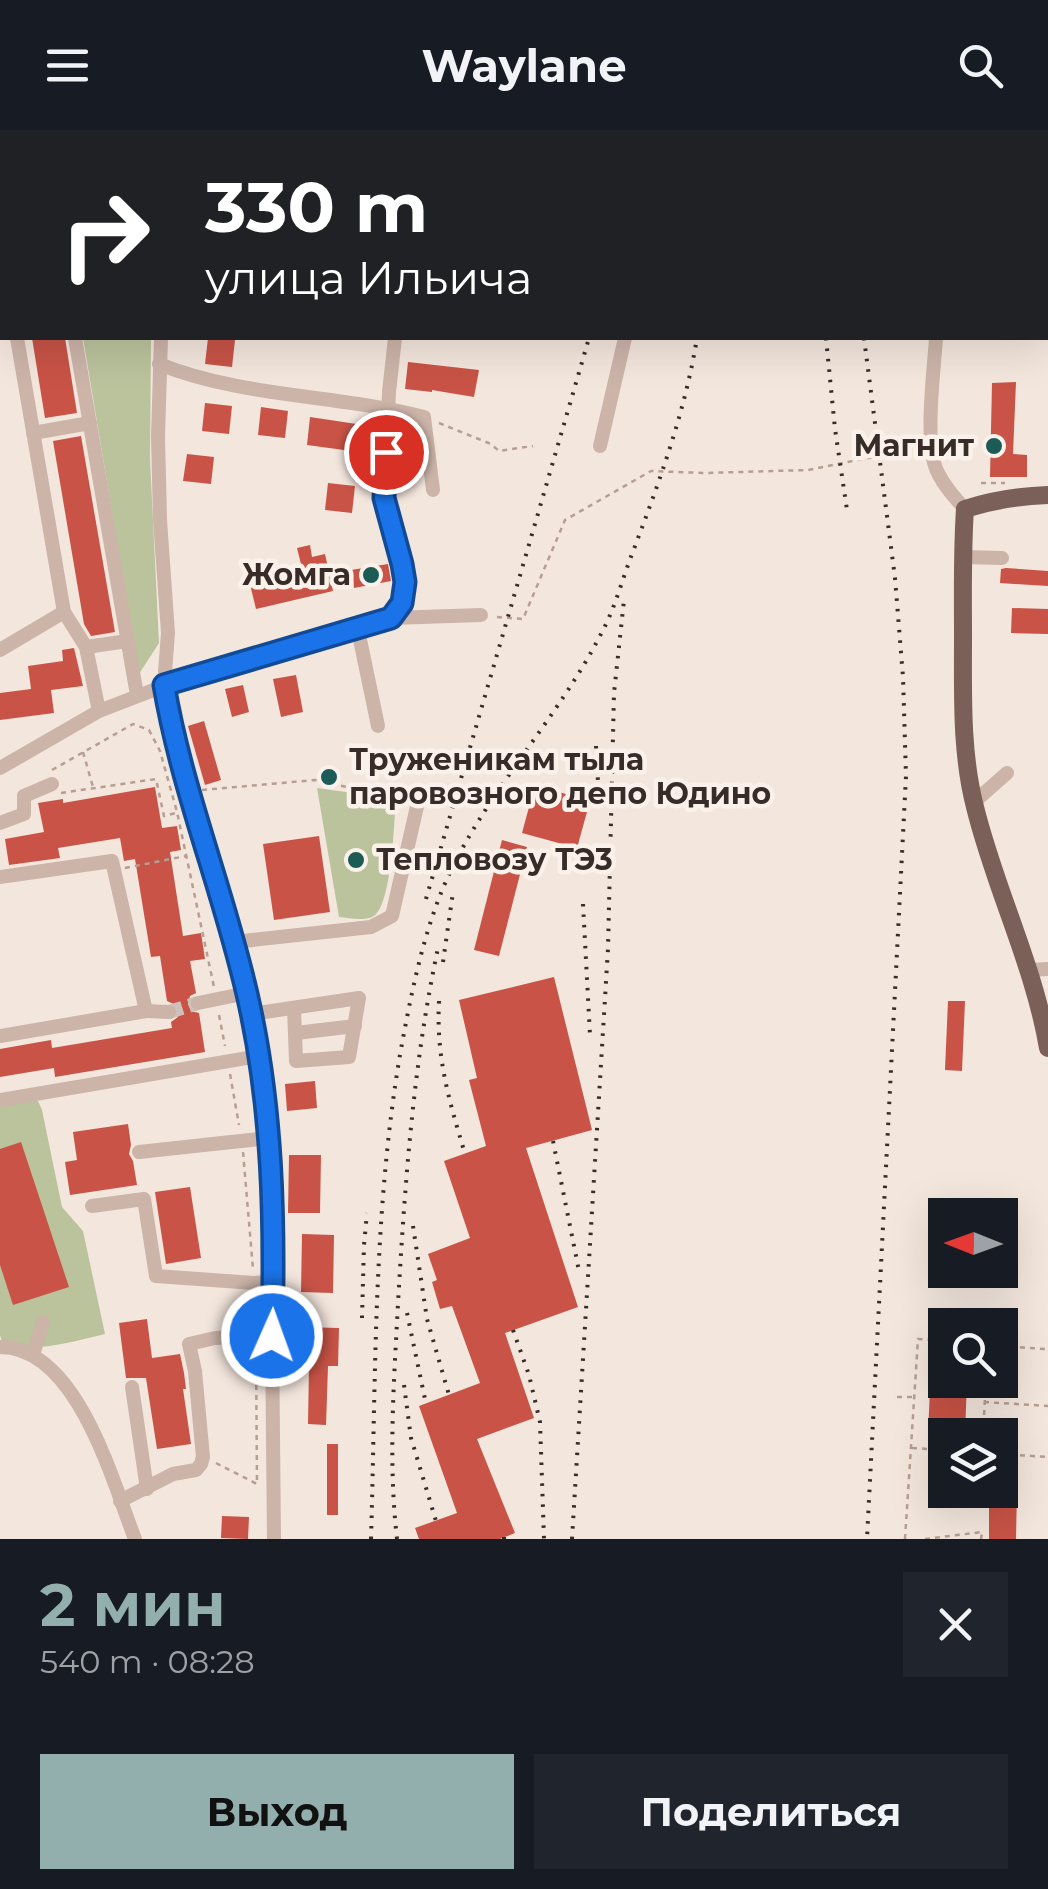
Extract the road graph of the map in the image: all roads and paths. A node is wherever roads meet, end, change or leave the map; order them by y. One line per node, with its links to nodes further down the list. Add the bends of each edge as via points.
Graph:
1 (17, 340): 11 (street)
2 (75, 340): 10 (street)
3 (162, 340): 7 (street)
4 (394, 340): 8 (street)
5 (625, 340): 14 (street)
6 (936, 340): 12 (street)
7 (159, 364): 8 (street, via 234,387); 27 (street)
8 (389, 408): 9 (street); 22 (street, via 384,498 405,582)
9 (424, 417): 13 (path, via 499,451); 15 (street)
10 (90, 424): 11 (street); 24 (street)
11 (34, 433): 20 (street)
12 (930, 445): 17 (street, via 936,470); 21 (path, via 808,470 651,471 564,520 523,619)
13 (532, 446)
14 (600, 446)
15 (433, 490)
16 (1048, 495): 17 (main road)
17 (966, 509): 18 (main road)
18 (963, 557): 19 (street); 38 (main road, via 964,722)
19 (1002, 558)
20 (64, 612): 25 (street); 26 (street)
21 (480, 615): 22 (street)
22 (391, 618): 23 (street)
23 (358, 630): 27 (street); 30 (street)
24 (128, 641): 25 (street); 28 (street)
25 (86, 647): 29 (street)
26 (0, 650)
27 (164, 685): 28 (street); 36 (street)
28 (137, 696): 29 (street)
29 (99, 711): 32 (street)
30 (378, 726)
31 (83, 752): 34 (path, via 49,772); 35 (path); 39 (path, via 134,724 149,730)
32 (0, 768)
33 (1007, 773): 38 (street)
34 (52, 784): 35 (path, via 54,794); 40 (street, via 24,796 24,814)
35 (94, 788): 39 (path, via 156,779 164,816)
36 (187, 791): 37 (path, via 315,780); 44 (street)
37 (418, 802): 44 (street, via 392,916 371,926)
38 (974, 802): 45 (main road)
39 (177, 812): 41 (path)
40 (0, 823)
41 (187, 856): 42 (path); 47 (path)
42 (114, 870): 43 (street, via 112,861); 50 (street)
43 (0, 877)
44 (234, 942): 46 (street)
45 (1039, 969): 56 (main road)
46 (247, 993): 47 (street); 52 (street)
47 (216, 999): 48 (street); 58 (path)
48 (198, 1003)
49 (294, 1008): 52 (street); 53 (street, via 359,998); 54 (street)
50 (146, 1012): 51 (street); 55 (street)
51 (169, 1012)
52 (252, 1014): 57 (street)
53 (354, 1026): 54 (street); 54 (street, via 350,1056 296,1060)
54 (296, 1033)
55 (0, 1036)
56 (1048, 1048)
57 (259, 1056): 58 (street); 60 (street)
58 (228, 1061): 59 (street); 61 (path)
59 (0, 1100)
60 (270, 1138): 61 (street); 64 (street)
61 (242, 1142): 62 (street); 65 (path)
62 (139, 1152)
63 (92, 1206): 65 (street, via 144,1199 156,1276)
64 (274, 1281): 65 (street); 68 (street)
65 (254, 1283): 67 (path)
66 (42, 1322): 73 (street)
67 (256, 1336): 68 (street); 84 (street, via 189,1344); 84 (path, via 257,1484)
68 (272, 1336): 89 (street)
69 (928, 1341): 76 (path, via 918,1340)
70 (1, 1342): 73 (street)
71 (1018, 1347): 72 (path)
72 (1045, 1349)
73 (33, 1356): 87 (street, via 48,1364 86,1413)
74 (132, 1387): 86 (street)
75 (897, 1397): 76 (path)
76 (914, 1397): 81 (path)
77 (984, 1398): 78 (path)
78 (984, 1402): 79 (path); 80 (path)
79 (1048, 1406)
80 (984, 1418)
81 (911, 1448): 82 (path); 90 (path)
82 (928, 1449)
83 (1018, 1455): 85 (path)
84 (202, 1456): 86 (street, via 196,1470)
85 (1048, 1457)
86 (147, 1489): 87 (street)
87 (120, 1502): 88 (street)
88 (135, 1539)
89 (274, 1539)
90 (904, 1539)
91 (924, 1539): 92 (path, via 982,1532)
92 (981, 1539)

